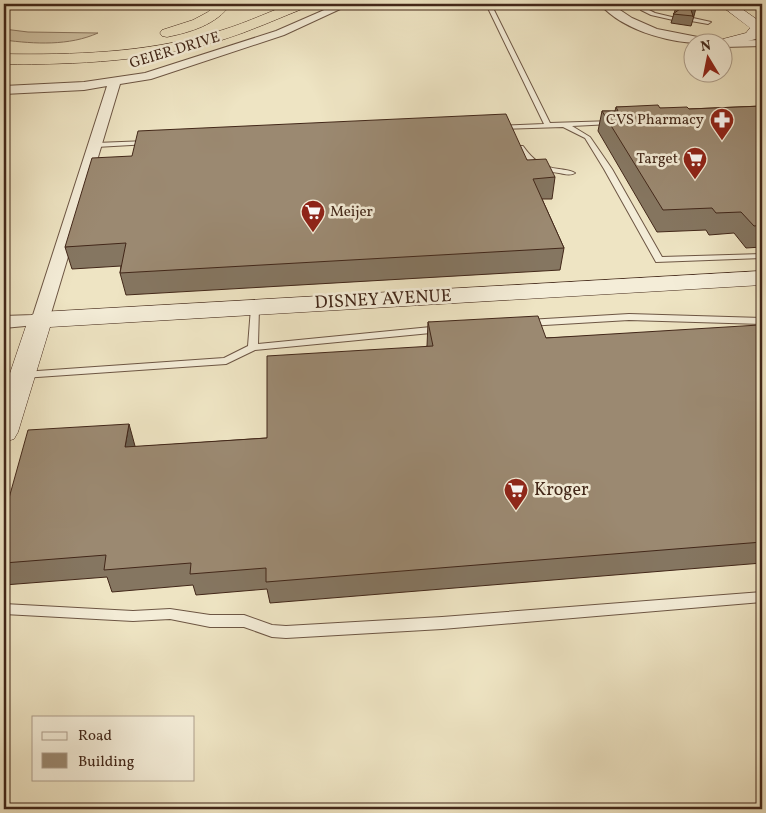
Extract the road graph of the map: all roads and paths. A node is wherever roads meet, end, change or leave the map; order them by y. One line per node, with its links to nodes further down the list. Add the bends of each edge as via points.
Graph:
1 (224, 4): 15 (highway, via 195,24 151,37 96,45)
2 (285, 4): 15 (highway, via 239,23 174,41 76,50)
3 (302, 4): 17 (highway, via 224,34 178,46 116,54)
4 (346, 4): 19 (street, GEIER DRIVE, via 280,33 147,76)
5 (488, 4): 23 (lane)
6 (605, 4): 13 (street, via 620,17 640,27)
7 (726, 4): 12 (street)
8 (643, 9): 9 (lane)
9 (673, 18)
10 (693, 20): 11 (lane)
11 (708, 22)
12 (761, 34): 14 (street)
13 (684, 38)
14 (734, 40)
15 (4, 47)
16 (4, 54): 17 (highway)
17 (52, 57): 18 (highway)
18 (4, 59)
19 (114, 83): 20 (street, GEIER DRIVE); 29 (street)
20 (4, 90)
21 (615, 122): 22 (lane)
22 (565, 125): 23 (lane); 31 (lane, via 587,137 659,260)
23 (548, 126): 24 (lane)
24 (511, 127): 25 (lane); 26 (lane)
25 (491, 128)
26 (515, 135)
27 (155, 142): 29 (lane)
28 (519, 143): 30 (lane, via 533,164)
29 (96, 145): 34 (street)
30 (572, 173)
31 (762, 256)
32 (762, 278): 33 (street, DISNEY AVENUE)
33 (255, 308): 34 (street, DISNEY AVENUE); 39 (lane)
34 (40, 320): 36 (street, DISNEY AVENUE); 40 (street)
35 (762, 321): 37 (lane, via 629,317)
36 (4, 322)
37 (522, 324)
38 (453, 328): 39 (lane)
39 (253, 347): 40 (lane, via 226,361)
40 (22, 376): 41 (street)
41 (4, 432)
42 (762, 597): 43 (lane, via 286,632 272,631 244,621 210,621 170,614 133,616)
43 (4, 609)

